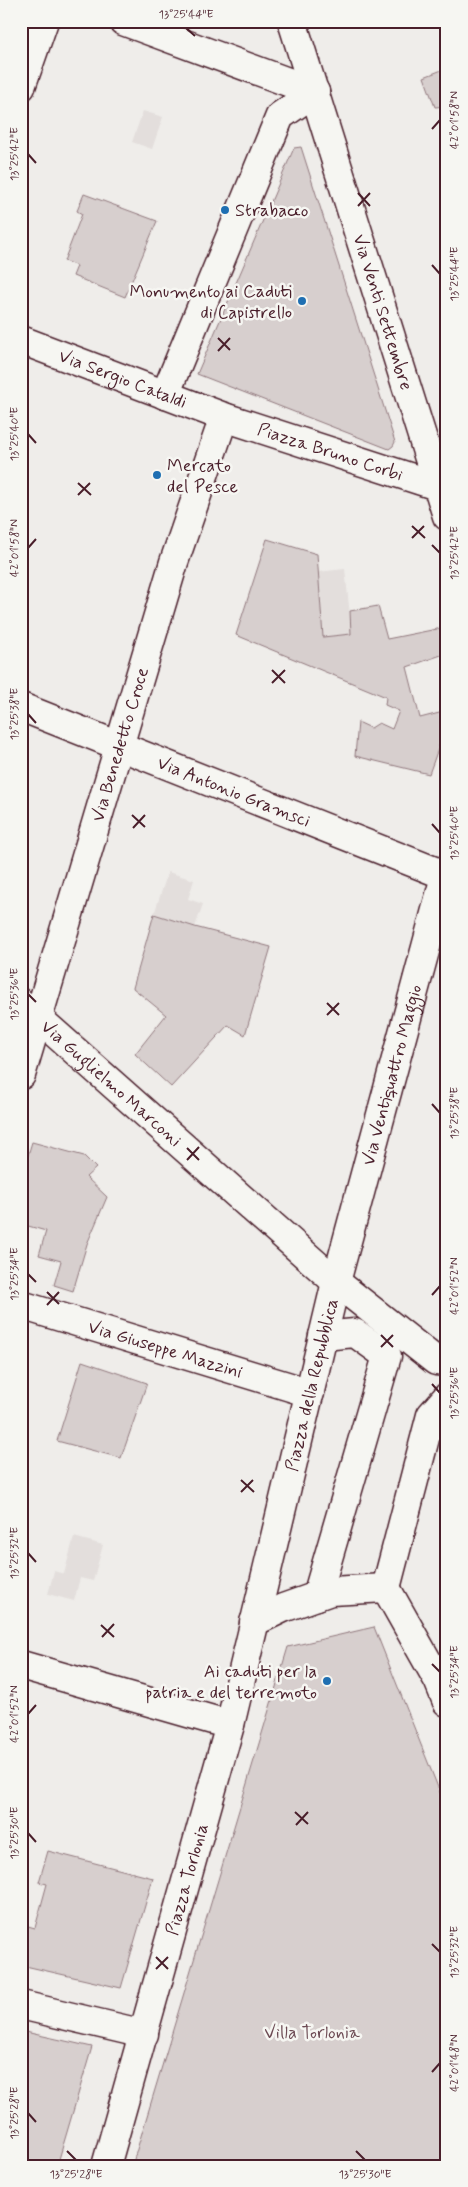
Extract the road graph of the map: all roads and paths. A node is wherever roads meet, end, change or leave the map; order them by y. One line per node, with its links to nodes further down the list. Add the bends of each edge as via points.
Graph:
1 (44, 21): 4 (street)
2 (123, 21): 5 (street)
3 (292, 21): 5 (street, Via Venti Settembre)
4 (21, 87)
5 (315, 92): 7 (street, via 280,116); 9 (street, Via Venti Settembre)
6 (21, 340): 7 (street, Via Sergio Cataldi)
7 (165, 395): 8 (street, Via Sergio Cataldi)
8 (224, 417): 9 (street, Piazza Bruno Corbi); 12 (street, Via Benedetto Croce, via 174,562)
9 (442, 485): 10 (street, Via Venti Settembre)
10 (447, 516)
11 (21, 707): 12 (street, Via Antonio Gramsci)
12 (120, 746): 13 (street, Via Antonio Gramsci); 14 (street, Via Benedetto Croce)
13 (446, 873): 16 (street, Via Ventiquattro Maggio)
14 (29, 1010): 15 (street, Via Benedetto Croce); 16 (street, Via Guglielmo Marconi)
15 (21, 1075)
16 (336, 1282): 18 (street, Piazza della Repubblica); 20 (street, Piazza della Repubblica)
17 (21, 1305): 21 (street, Via Giuseppe Mazzini)
18 (323, 1336): 19 (street, via 355,1333); 21 (street, Piazza della Repubblica)
19 (388, 1356): 20 (street); 24 (street)
20 (442, 1362)
21 (310, 1393): 25 (street, Piazza della Repubblica)
22 (447, 1397): 23 (street, via 431,1415)
23 (386, 1588): 24 (street, via 331,1591); 27 (street)
24 (318, 1596): 25 (street)
25 (254, 1622): 28 (street, Piazza Torlonia)
26 (21, 1664): 28 (street)
27 (444, 1687)
28 (230, 1725): 30 (street, Piazza Torlonia)
29 (21, 2005): 30 (street)
30 (144, 2034): 31 (street, Piazza Torlonia)
31 (106, 2166)

